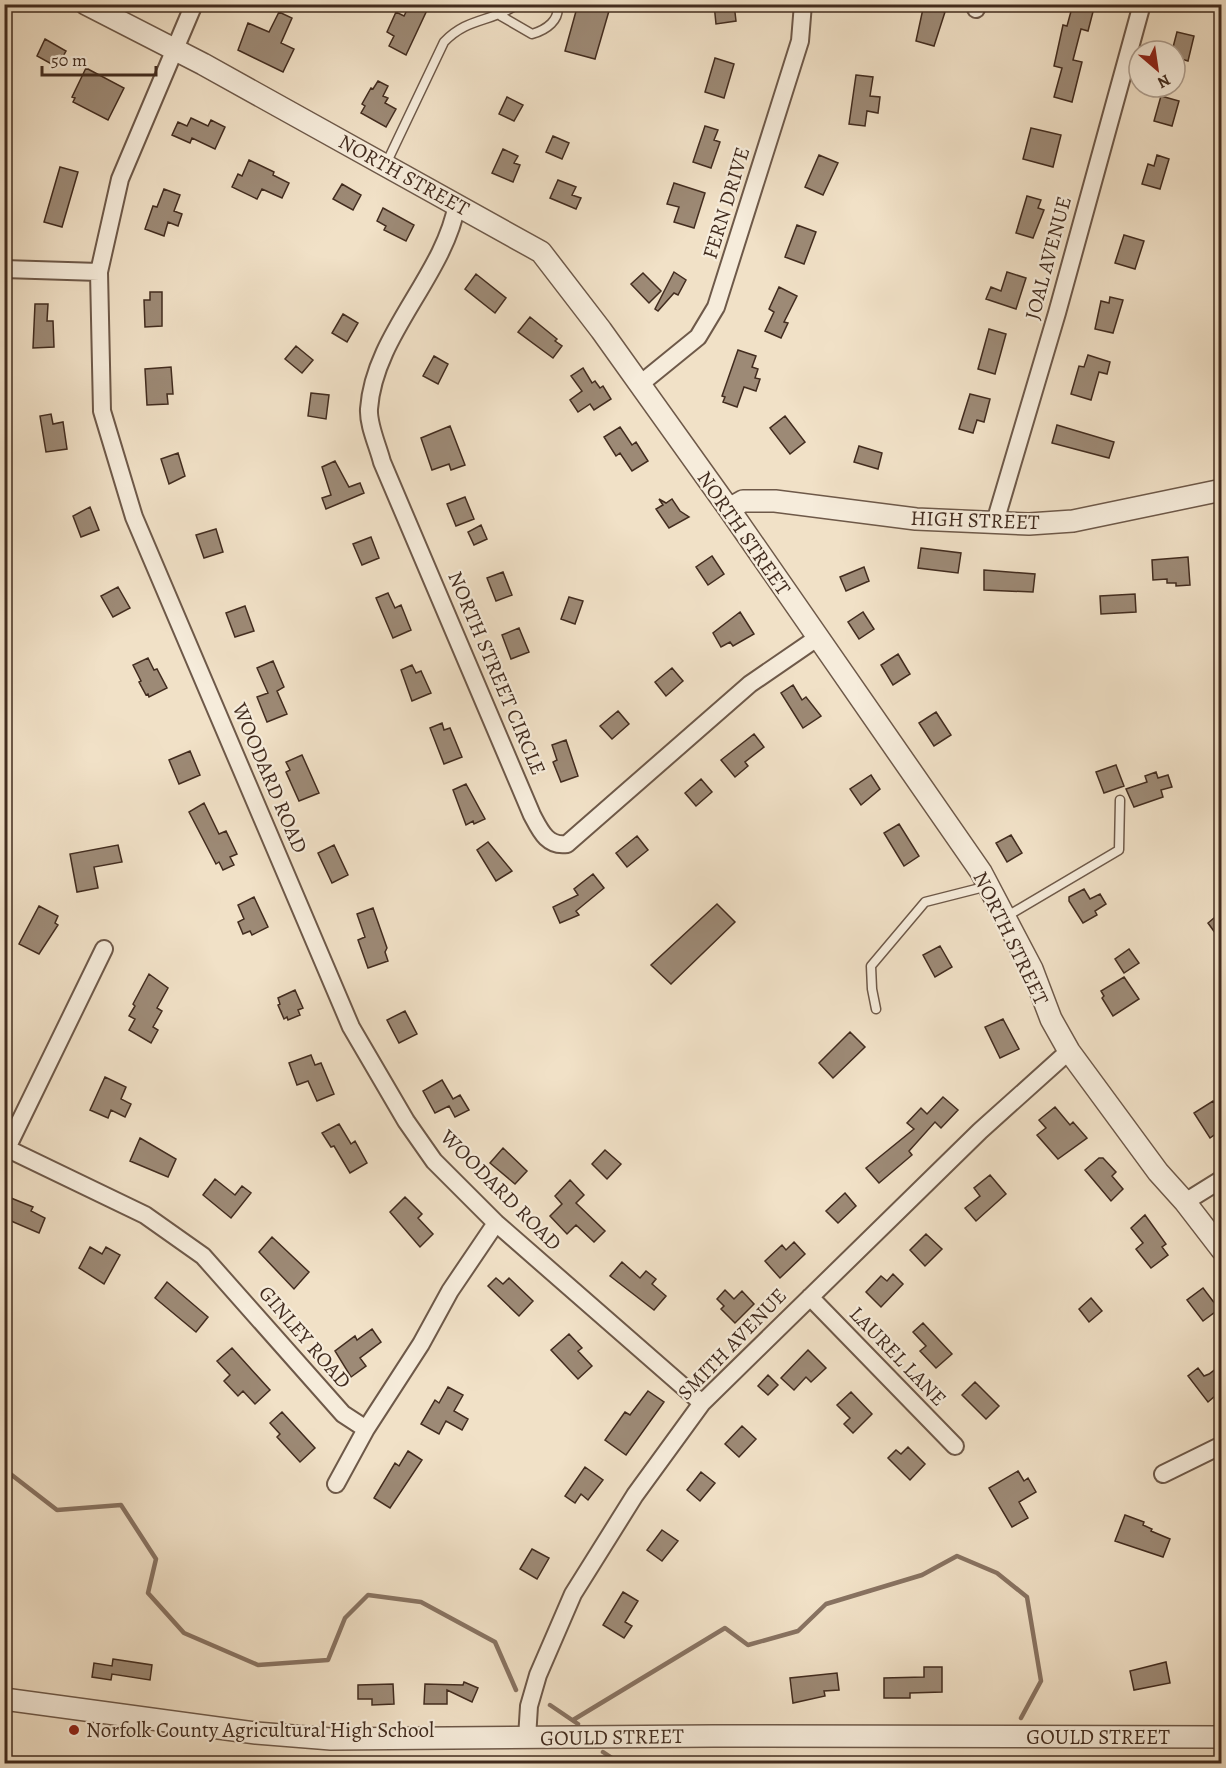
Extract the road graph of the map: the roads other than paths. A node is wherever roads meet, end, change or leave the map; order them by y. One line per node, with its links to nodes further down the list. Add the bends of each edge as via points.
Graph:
1 (86, 4): 8 (street, NORTH STREET)
2 (194, 4): 8 (street, WOODARD ROAD)
3 (518, 4): 7 (lane)
4 (556, 4): 7 (lane, via 554,22 532,34)
5 (803, 4): 13 (street, FERN DRIVE, via 800,41 716,308 698,337)
6 (1142, 4): 16 (street, JOAL AVENUE)
7 (501, 16): 9 (lane, via 468,23 444,42)
8 (174, 49): 9 (street, NORTH STREET); 12 (street, WOODARD ROAD, via 120,179)
9 (386, 164): 10 (street, NORTH STREET)
10 (457, 204): 13 (street, NORTH STREET, via 541,252); 17 (street, NORTH STREET CIRCLE, via 453,229 381,362 369,410 382,462 532,815 546,839 567,844 727,703)
11 (4, 269): 12 (street)
12 (99, 272): 27 (street, WOODARD ROAD, via 102,411 134,517 180,628 351,1028 434,1161)
13 (639, 385): 15 (street, NORTH STREET)
14 (1221, 490): 16 (street, HIGH STREET, via 1073,521)
15 (729, 509): 16 (street, HIGH STREET, via 743,501 776,501 916,519); 17 (street, NORTH STREET)
16 (995, 522)
17 (817, 638): 19 (street, NORTH STREET)
18 (1120, 800): 20 (lane, via 1119,850)
19 (988, 886): 20 (street, NORTH STREET); 22 (lane, via 925,902 871,966)
20 (1004, 918): 23 (street, NORTH STREET)
21 (104, 949): 24 (street)
22 (876, 1009)
23 (1069, 1051): 26 (street, NORTH STREET, via 1158,1172); 29 (street, SMITH AVENUE, via 980,1131)
24 (6, 1148): 31 (street, GINLEY ROAD, via 145,1215 203,1256 343,1414)
25 (1221, 1179): 26 (street)
26 (1185, 1202): 28 (street, NORTH STREET)
27 (496, 1223): 30 (street, WOODARD ROAD); 31 (street)
28 (1221, 1250)
29 (810, 1296): 30 (street, SMITH AVENUE); 33 (street, LAUREL LANE)
30 (702, 1403): 38 (street, SMITH AVENUE, via 635,1495 573,1594 538,1675 529,1706)
31 (366, 1429): 35 (street)
32 (1221, 1445): 34 (street)
33 (955, 1446)
34 (1163, 1474)
35 (336, 1484)
36 (4, 1699): 38 (street, GOULD STREET, via 303,1737)
37 (1221, 1737): 38 (street, GOULD STREET)
38 (526, 1738)

